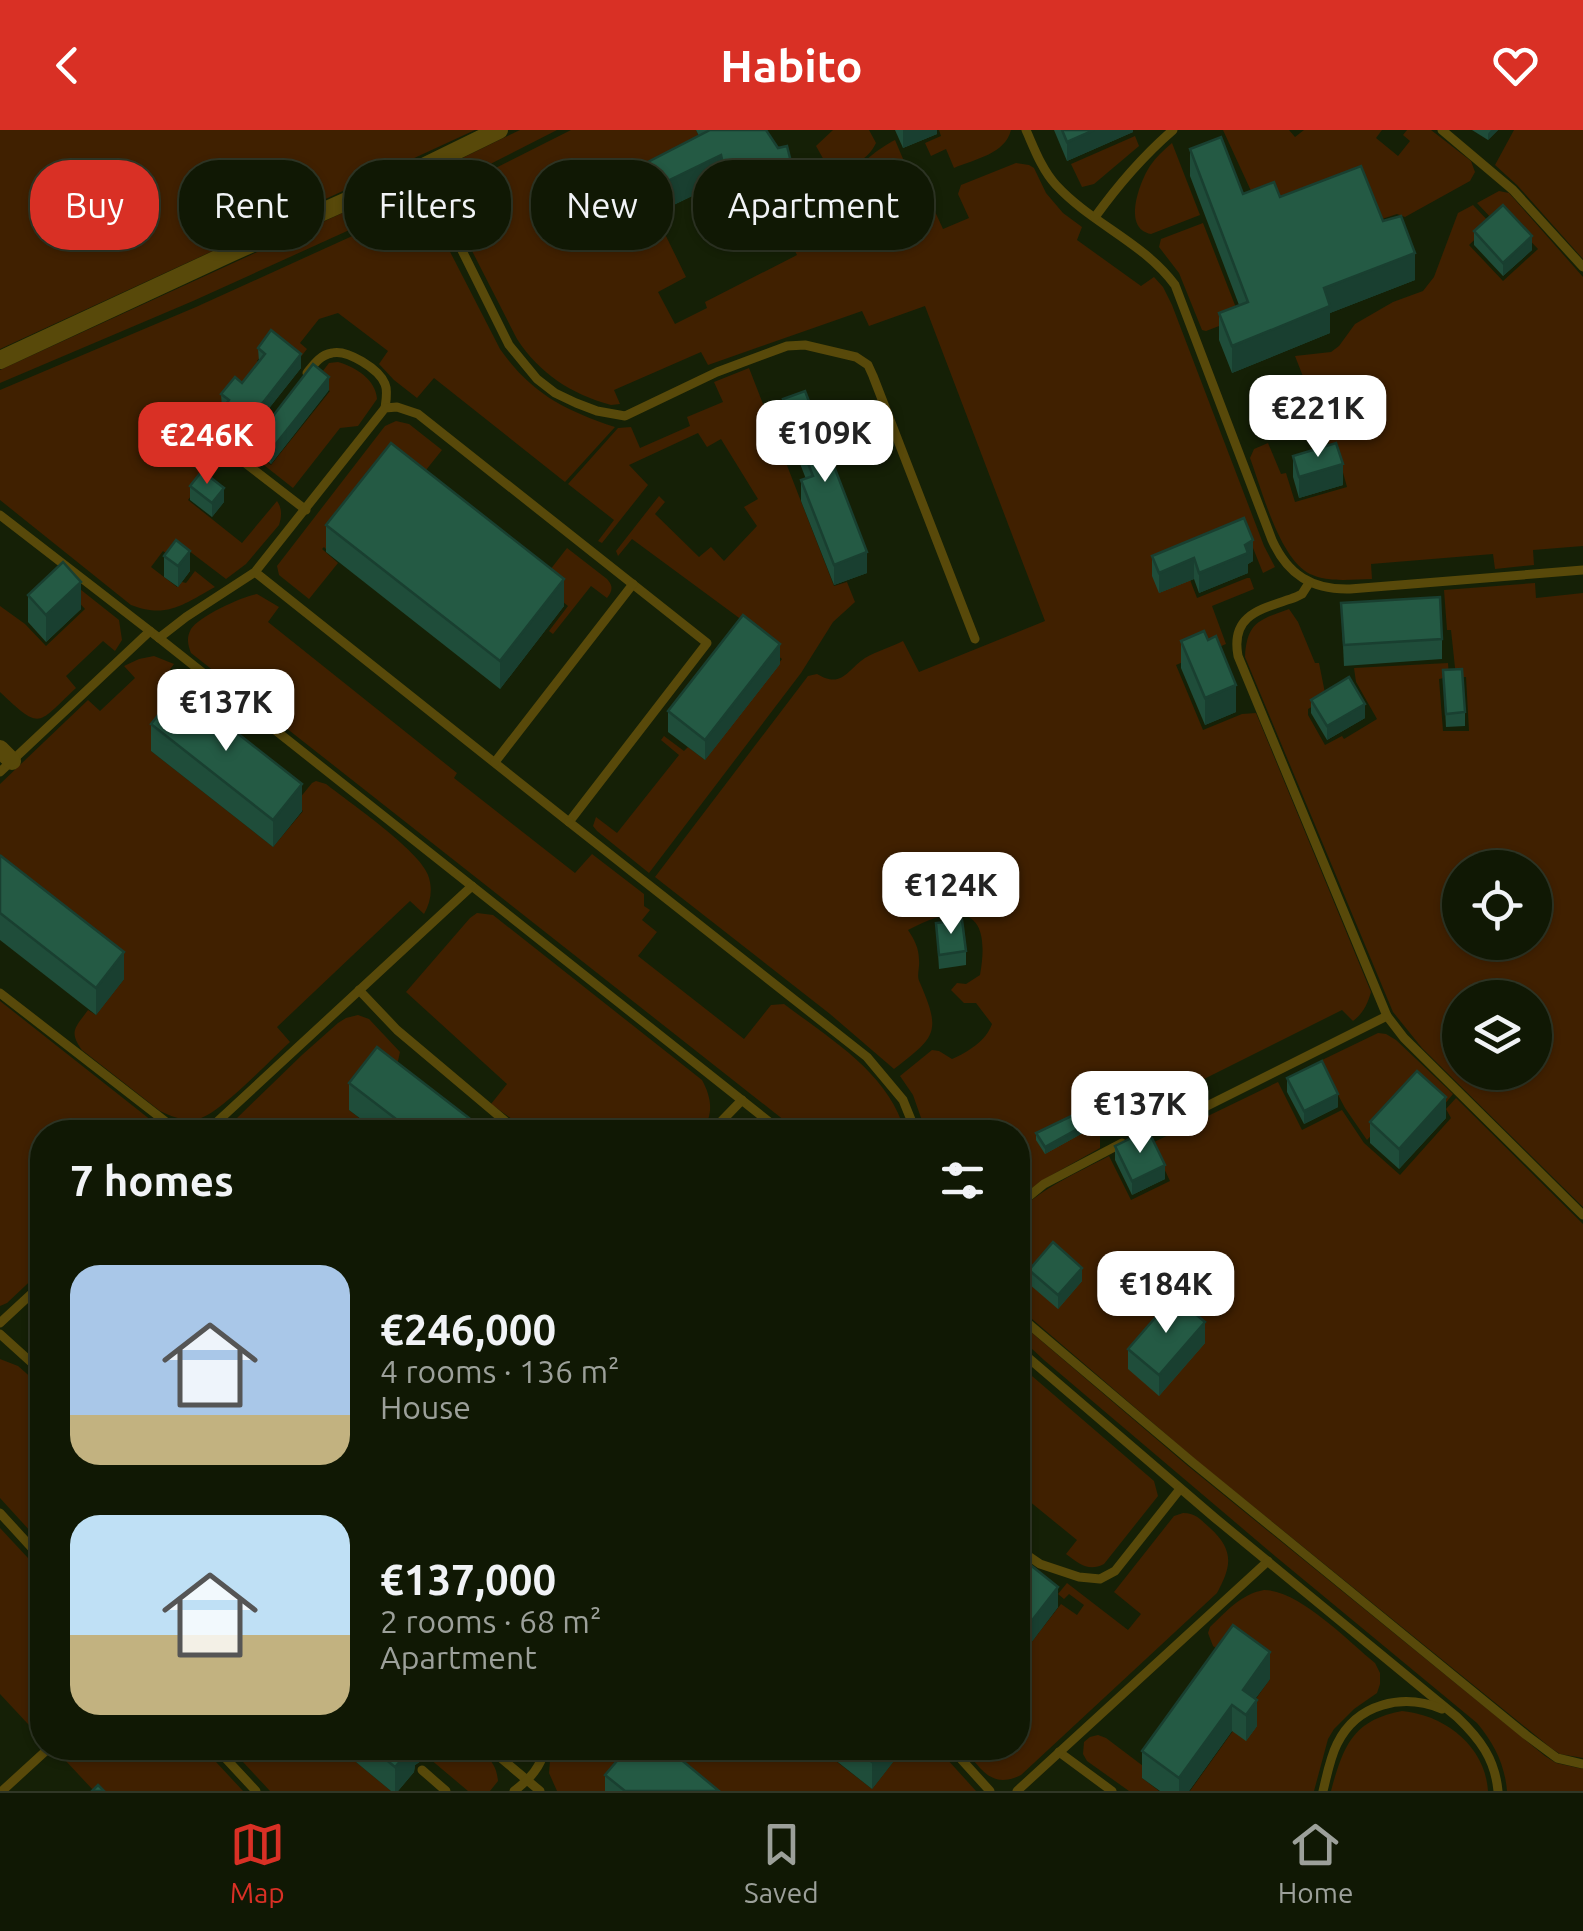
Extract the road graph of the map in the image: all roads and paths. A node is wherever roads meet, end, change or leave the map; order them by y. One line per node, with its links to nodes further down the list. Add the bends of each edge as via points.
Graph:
1 (499, 130): 5 (street)
2 (1026, 130): 7 (lane, via 1048,176)
3 (1173, 130): 7 (lane)
4 (1442, 130): 9 (lane, via 1513,190)
5 (437, 160)
6 (344, 202): 10 (street)
7 (1095, 217): 18 (lane, via 1150,256 1175,286 1272,540 1286,564)
8 (462, 250): 21 (lane, via 509,345 537,379 597,412 625,416 788,346 835,350 865,362)
9 (1583, 268)
10 (0, 360)
11 (295, 388): 12 (lane, via 322,356 339,352 378,375 386,385)
12 (385, 408): 14 (lane); 19 (lane, via 418,414)
13 (273, 417): 14 (lane, via 240,459)
14 (306, 510): 17 (lane)
15 (0, 515): 20 (lane)
16 (1583, 570): 18 (lane, via 1335,590)
17 (255, 572): 20 (lane); 23 (lane)
18 (1309, 583): 28 (lane, via 1302,594 1247,616 1238,632 1238,656)
19 (633, 584): 23 (lane); 24 (lane, via 708,643)
20 (155, 635): 22 (lane); 25 (lane)
21 (975, 638)
22 (4, 760)
23 (496, 762): 24 (lane)
24 (569, 822): 35 (lane, via 868,1056 904,1100)
25 (472, 886): 26 (lane); 29 (lane)
26 (359, 990): 31 (lane); 32 (lane)
27 (0, 993): 30 (lane)
28 (1387, 1016): 36 (lane, via 1088,1160); 37 (lane)
29 (742, 1100): 33 (lane); 34 (lane)
30 (164, 1120)
31 (219, 1120)
32 (504, 1120)
33 (723, 1120)
34 (767, 1120)
35 (912, 1120)
36 (1030, 1195)
37 (1583, 1216)
38 (30, 1295): 39 (lane)
39 (0, 1323)
40 (1030, 1325): 56 (lane, via 1537,1744)
41 (0, 1334): 43 (lane)
42 (1030, 1359): 44 (lane)
43 (30, 1361)
44 (1180, 1488): 47 (lane, via 1100,1580); 48 (lane)
45 (0, 1513): 46 (lane)
46 (30, 1546)
47 (1030, 1557)
48 (1268, 1562): 49 (lane); 50 (lane)
49 (1457, 1718): 67 (lane, via 1416,1701 1370,1709 1337,1744); 68 (lane, via 1488,1752)
50 (1059, 1752): 65 (lane); 66 (lane)
51 (36, 1760): 59 (lane)
52 (227, 1760): 60 (lane)
53 (504, 1760): 58 (lane)
54 (541, 1760): 58 (lane)
55 (962, 1760): 64 (lane)
56 (1583, 1764)
57 (422, 1770): 61 (lane)
58 (528, 1780): 62 (lane); 63 (lane)
59 (2, 1791)
60 (256, 1791)
61 (446, 1791)
62 (514, 1791)
63 (540, 1791)
64 (990, 1791)
65 (1017, 1791)
66 (1112, 1791)
67 (1323, 1791)
68 (1498, 1791)

